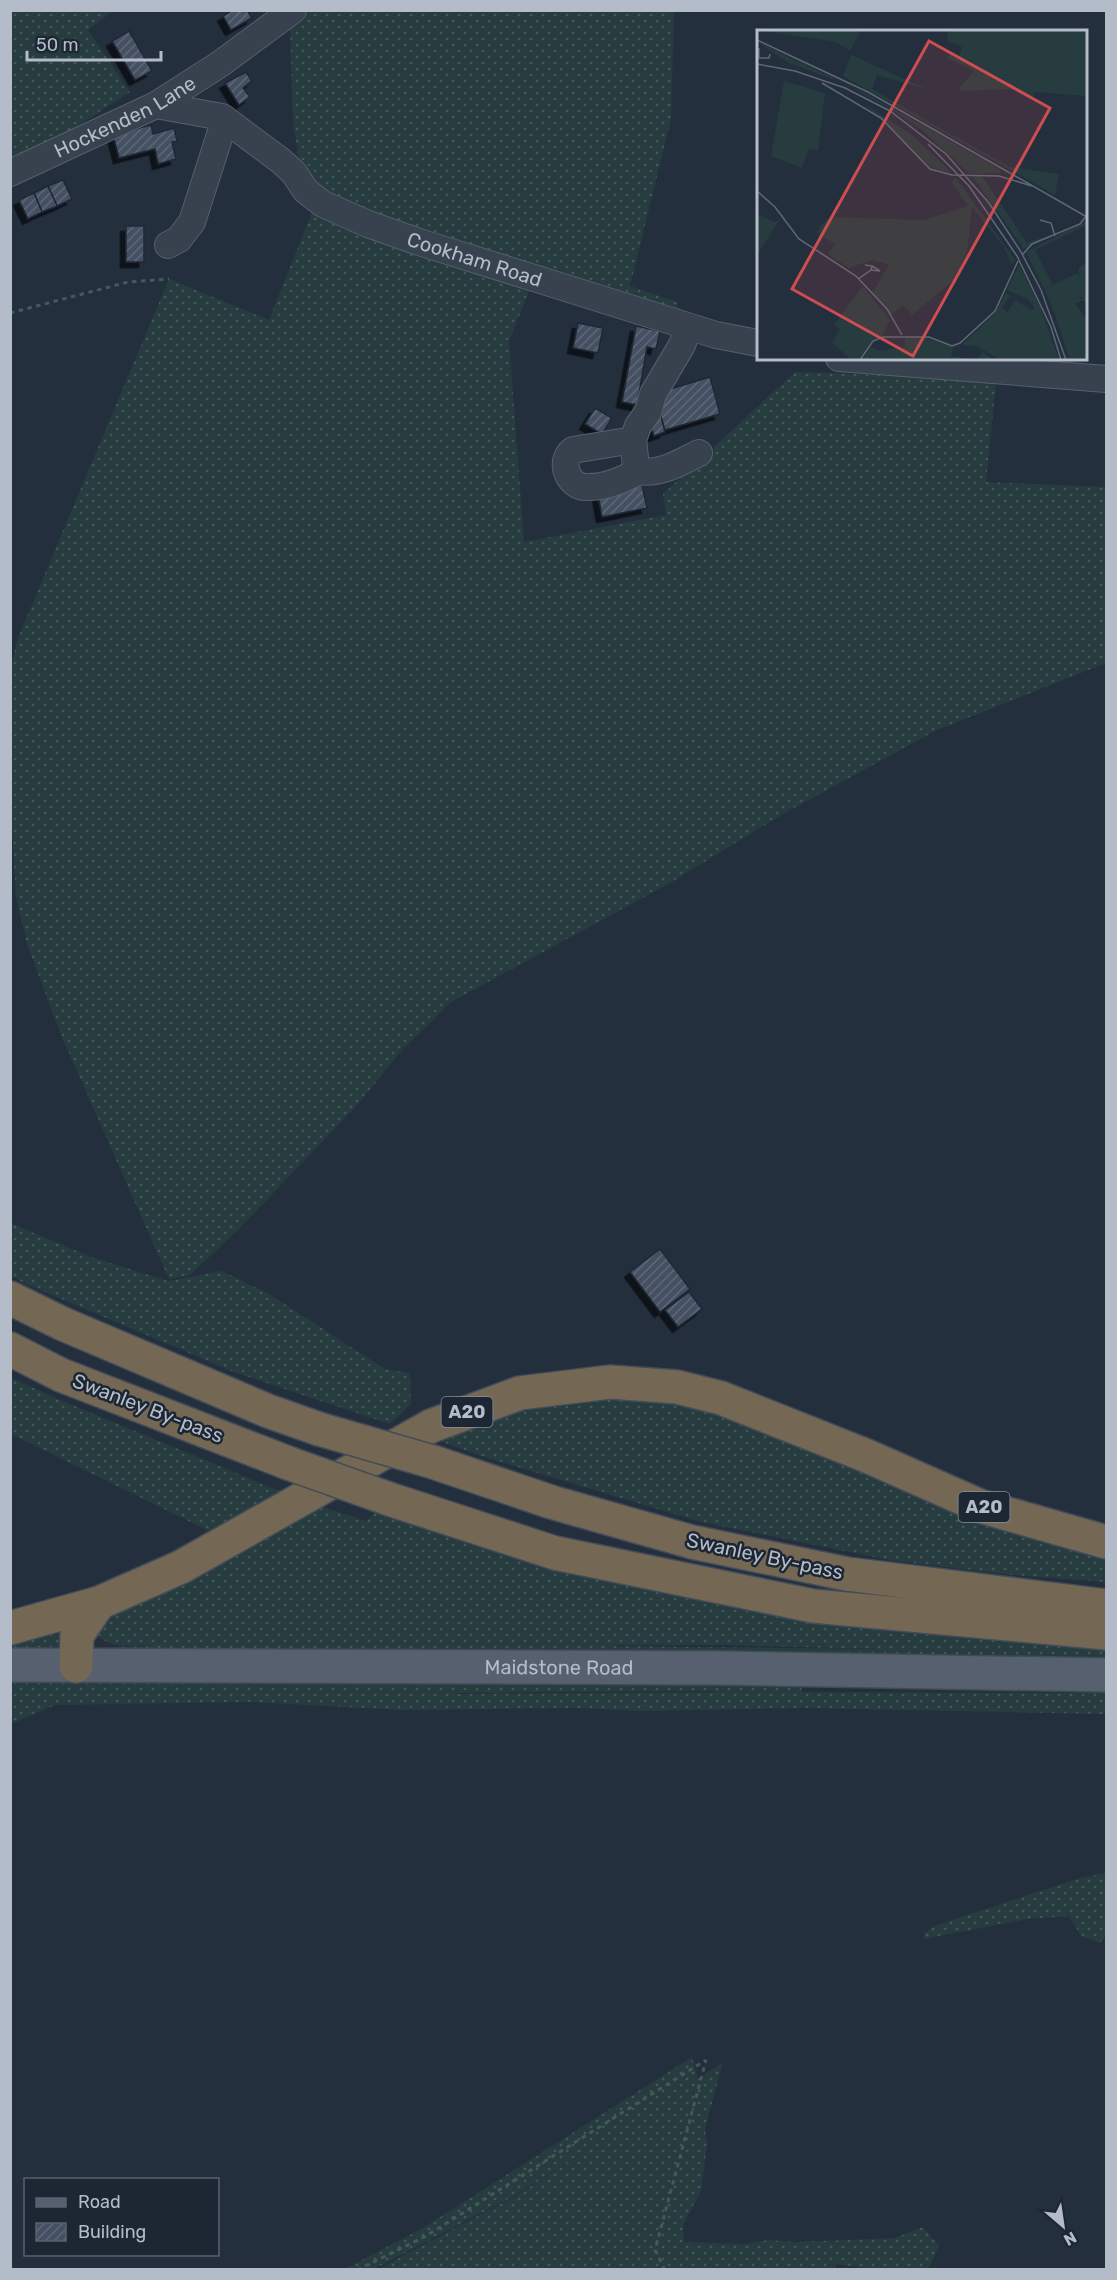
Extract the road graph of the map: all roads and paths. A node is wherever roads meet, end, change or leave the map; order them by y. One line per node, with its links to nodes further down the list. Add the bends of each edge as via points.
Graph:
1 (293, 10): 2 (street, Hockenden Lane)
2 (208, 71): 3 (street, Hockenden Lane); 4 (street)
3 (156, 105): 4 (street, Cookham Road); 5 (street, Hockenden Lane)
4 (223, 118): 6 (street, via 192,222 179,239); 9 (street, Cookham Road, via 281,161 306,191 323,204 419,242)
5 (10, 173)
6 (168, 245)
7 (169, 279): 8 (path, via 128,282)
8 (10, 313)
9 (689, 327): 10 (street, Cookham Road); 13 (street)
10 (757, 343)
11 (866, 360): 12 (street)
12 (1107, 378)
13 (633, 440): 15 (street); 15 (street, via 573,450 565,459 566,471 576,485 584,488 609,484)
14 (699, 453): 15 (street, via 652,472)
15 (639, 471)
16 (10, 1298): 20 (highway, Swanley By-pass, bridge, via 268,1412 550,1502 692,1542 847,1574)
17 (10, 1349): 22 (highway, Swanley By-pass, bridge, via 61,1375 288,1462 555,1553 813,1606)
18 (1107, 1542): 19 (highway, A20, via 980,1506 721,1398 677,1387 610,1382 520,1393 430,1426 181,1567)
19 (99, 1603): 21 (highway, A20); 24 (highway, via 77,1635)
20 (1107, 1606)
21 (10, 1628)
22 (1107, 1633)
23 (10, 1665): 24 (main road, Maidstone Road)
24 (76, 1666): 25 (main road, Maidstone Road, via 743,1668)
25 (1107, 1675)
26 (357, 2270): 27 (path, via 426,2236 705,2060 656,2250)
27 (665, 2270)

